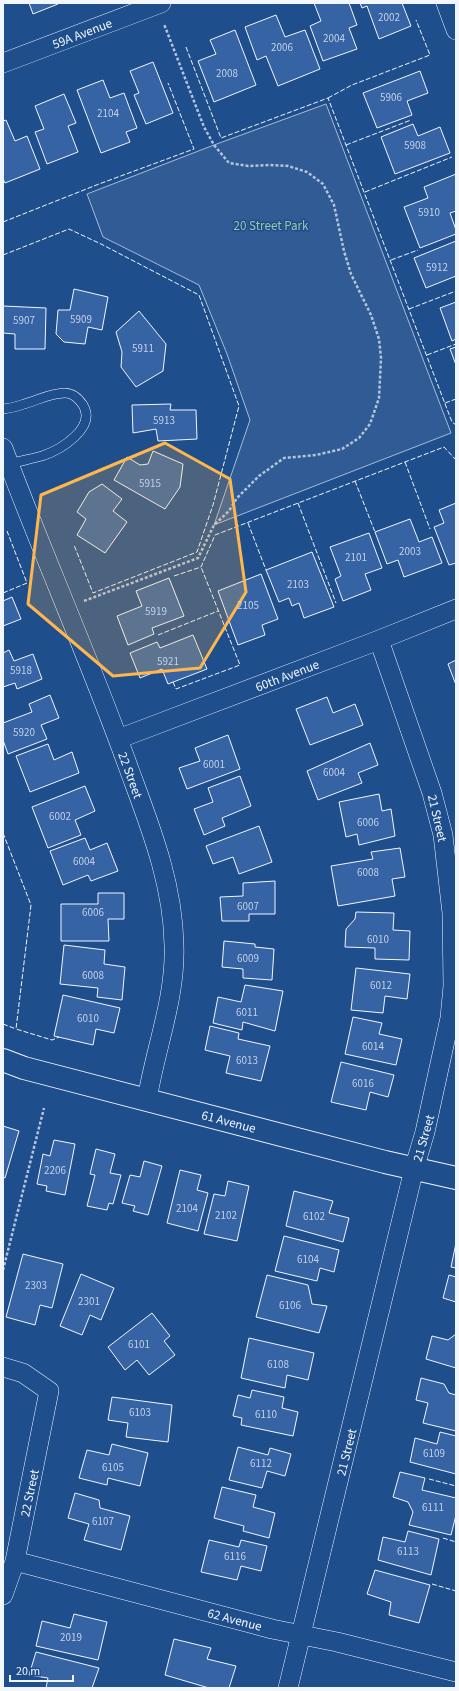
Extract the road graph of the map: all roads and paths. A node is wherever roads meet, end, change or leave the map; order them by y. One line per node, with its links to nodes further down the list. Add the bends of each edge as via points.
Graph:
1 (161, 3): 5 (street, 59A Avenue)
2 (446, 3): 4 (street)
3 (166, 30): 8 (path, via 204,127 214,145 229,163 248,166 288,166 307,172 323,184 334,205 351,274 371,315 379,339 379,398 370,424 359,438 342,449 284,458 259,476 214,525 198,558)
4 (456, 30)
5 (3, 63)
6 (3, 410): 7 (lane, 22 Street, via 53,394 68,393 79,399 85,408 85,420 72,441 43,455)
7 (6, 456): 11 (street, 22 Street)
8 (88, 600)
9 (456, 609): 10 (street, 60th Avenue)
10 (379, 640): 11 (street, 60th Avenue); 15 (street, 21 Street, via 432,793 442,835 452,913 454,986 450,1018 427,1125)
11 (118, 739): 13 (street, 22 Street, via 165,874 173,912 174,967)
12 (3, 1060): 13 (street, 61 Avenue, via 24,1068)
13 (147, 1100): 15 (street, 61 Avenue)
14 (44, 1108): 17 (path)
15 (414, 1169): 16 (street, 61 Avenue); 21 (street, 21 Street)
16 (456, 1178)
17 (3, 1270)
18 (3, 1367): 19 (street, 22 Street, via 23,1373 49,1391)
19 (15, 1561): 20 (street, 22 Street); 21 (street, 62 Avenue)
20 (3, 1595)
21 (301, 1635): 22 (street, 62 Avenue); 23 (street, 21 Street)
22 (456, 1672)
23 (288, 1688)

